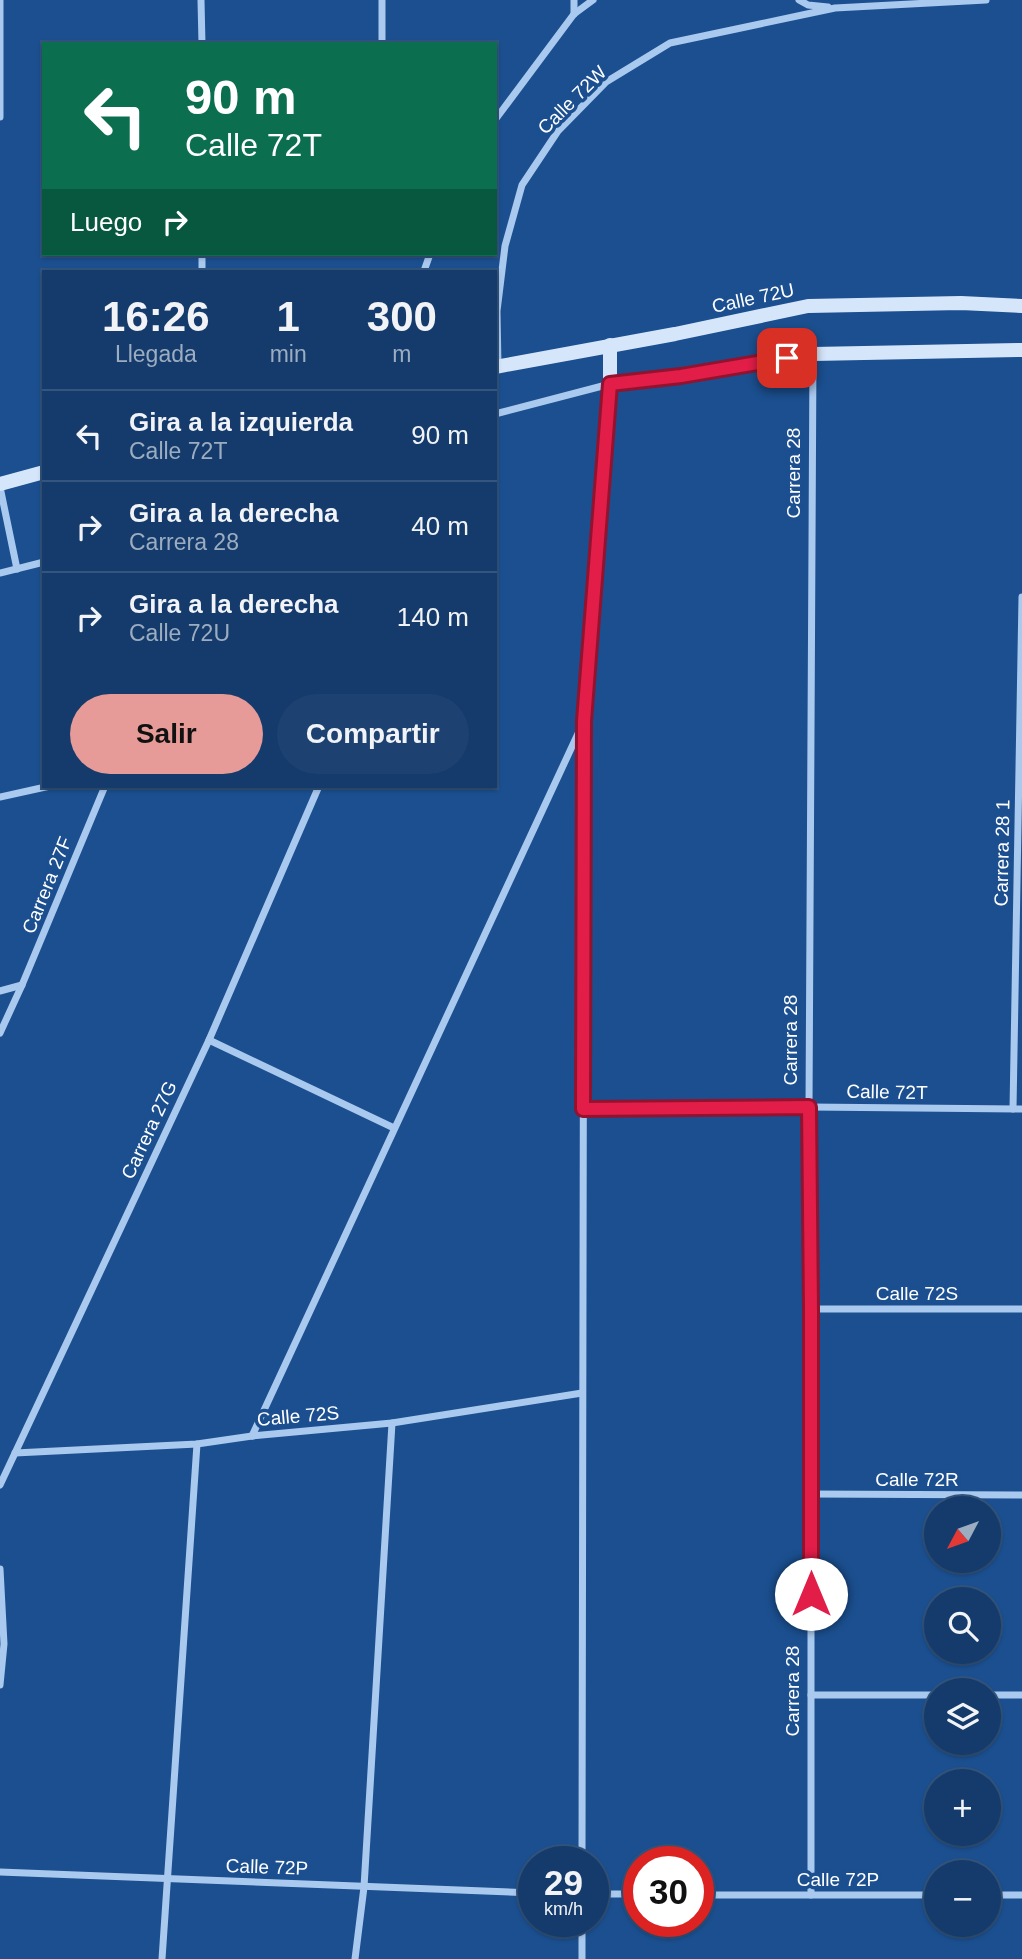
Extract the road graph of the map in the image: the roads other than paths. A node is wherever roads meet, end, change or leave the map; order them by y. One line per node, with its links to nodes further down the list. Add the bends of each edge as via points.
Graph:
1 (0, 0): 12 (street)
2 (201, 0): 10 (street)
3 (382, 0): 11 (street)
4 (573, 0): 9 (street)
5 (593, 0): 9 (street)
6 (799, 0): 8 (street, Calle 72W)
7 (986, 0): 8 (street, Calle 72W)
8 (835, 8): 18 (street, Calle 72W, via 670,43 606,82 558,131 522,185 505,246 497,311)
9 (573, 15): 13 (street)
10 (202, 42)
11 (382, 42)
12 (0, 117)
13 (497, 117)
14 (1022, 306): 15 (street, Calle 72U, via 808,306)
15 (610, 345): 18 (street, Calle 72U); 19 (street)
16 (1022, 350): 17 (street)
17 (813, 354): 19 (street); 36 (street, Carrera 28)
18 (497, 366)
19 (610, 384): 20 (street); 27 (street)
20 (497, 413)
21 (42, 473): 22 (street)
22 (0, 485): 24 (street)
23 (42, 563): 24 (street)
24 (17, 569): 25 (street)
25 (0, 573)
26 (1022, 597): 38 (street, Carrera 28 1)
27 (584, 721): 37 (street); 39 (street)
28 (42, 788): 31 (street)
29 (103, 788): 32 (street, Carrera 27F)
30 (318, 788): 35 (street, Carrera 27G)
31 (0, 797)
32 (22, 985): 33 (street); 34 (street, Carrera 27F)
33 (0, 991)
34 (0, 1034)
35 (209, 1040): 39 (street); 46 (street, Carrera 27G)
36 (809, 1107): 37 (street, Calle 72T); 38 (street, Calle 72T); 40 (street, Carrera 28)
37 (583, 1109): 42 (street)
38 (1018, 1109)
39 (394, 1128): 44 (street)
40 (811, 1309): 41 (street, Calle 72S); 48 (street, Carrera 28)
41 (1022, 1309)
42 (582, 1393): 43 (street, Calle 72S); 56 (street)
43 (392, 1423): 44 (street, Calle 72S); 59 (street)
44 (252, 1436): 45 (street, Calle 72S)
45 (197, 1444): 46 (street, Calle 72S); 58 (street)
46 (15, 1453): 47 (street, Carrera 27G)
47 (0, 1485)
48 (811, 1494): 49 (street, Calle 72R); 52 (street, Carrera 28)
49 (1022, 1495)
50 (0, 1569): 51 (street, via 4,1644)
51 (0, 1685)
52 (811, 1695): 53 (street); 62 (street, Carrera 28)
53 (924, 1695)
54 (1001, 1695): 55 (street)
55 (1022, 1695)
56 (582, 1846)
57 (0, 1872): 58 (street, Calle 72P)
58 (167, 1879): 59 (street, Calle 72P); 67 (street)
59 (364, 1887): 60 (street, Calle 72P); 68 (street)
60 (518, 1892)
61 (714, 1895): 62 (street, Calle 72P)
62 (811, 1895): 63 (street, Calle 72P)
63 (924, 1895)
64 (1001, 1895): 65 (street)
65 (1022, 1895)
66 (582, 1937): 69 (street)
67 (162, 1959)
68 (355, 1959)
69 (582, 1959)

